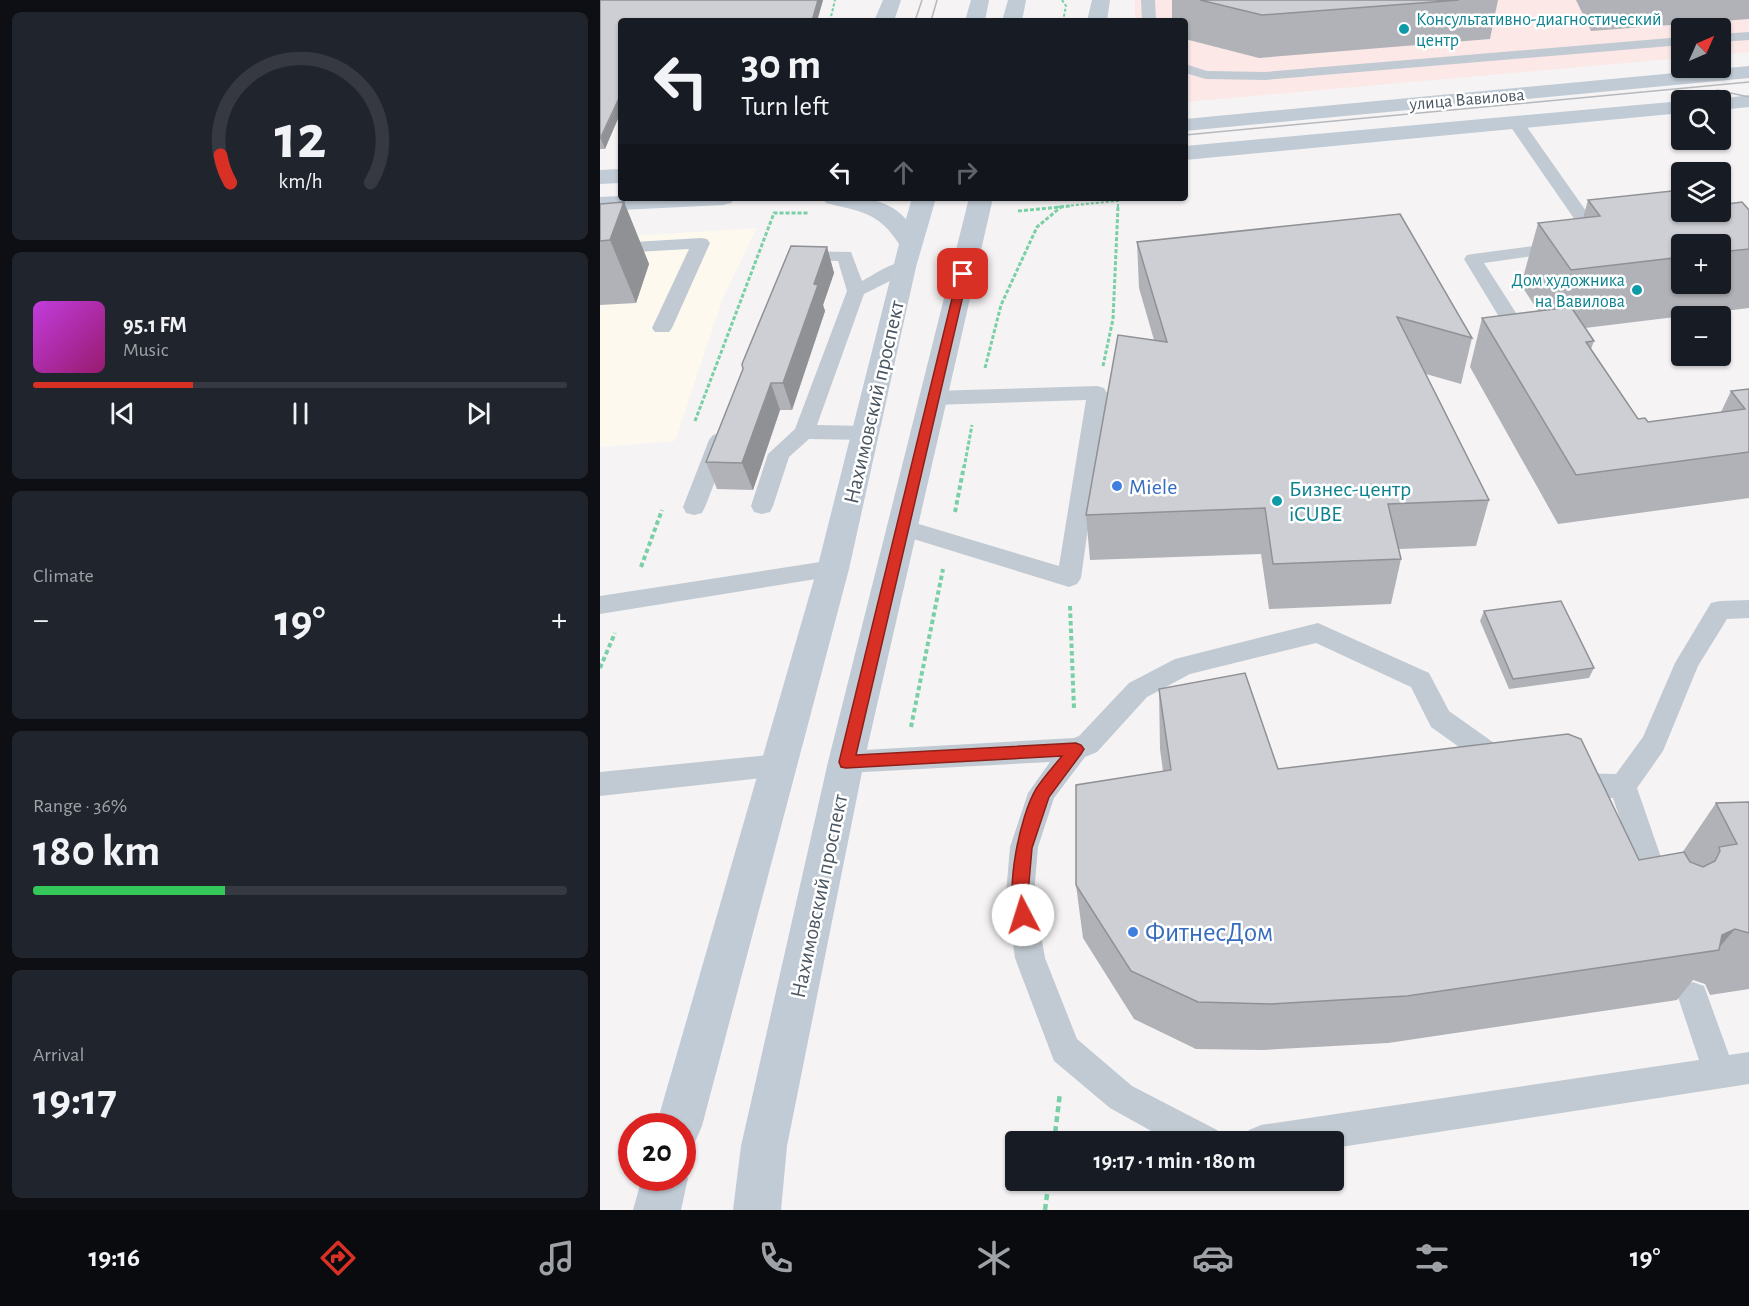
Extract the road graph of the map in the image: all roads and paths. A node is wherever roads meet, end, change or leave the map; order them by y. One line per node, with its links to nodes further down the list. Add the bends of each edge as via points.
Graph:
1 (835, 0): 7 (path)
2 (892, 0): 8 (main road)
3 (980, 0): 9 (main road)
4 (1017, 0): 10 (main road)
5 (1101, 0): 11 (main road)
6 (1148, 0): 12 (lane)
7 (831, 18)
8 (885, 18)
9 (976, 18)
10 (1013, 18)
11 (1098, 18)
12 (1149, 18)
13 (1749, 36): 14 (lane)
14 (1731, 37)
15 (1671, 43): 16 (lane, via 1265,76 1206,75)
16 (1188, 69)
17 (1749, 72): 22 (main road, улица Вавилова)
18 (1749, 101): 19 (main road)
19 (1731, 103)
20 (1671, 108): 21 (main road, улица Вавилова)
21 (1516, 123): 23 (main road, улица Вавилова); 38 (lane, via 1605,241 1473,259)
22 (1188, 125)
23 (1188, 153)
24 (618, 176): 25 (main road)
25 (600, 177)
26 (646, 201): 32 (main road)
27 (855, 201): 35 (main road, via 869,203 898,222)
28 (923, 201): 35 (main road, Нахимовский проспект)
29 (1109, 201): 33 (path)
30 (1118, 201): 40 (path, via 1113,319)
31 (983, 203): 41 (main road, Нахимовский проспект)
32 (600, 204)
33 (1018, 211)
34 (600, 249): 39 (lane, via 701,243)
35 (908, 255): 37 (lane); 44 (main road, Нахимовский проспект)
36 (787, 267): 37 (lane, via 791,256 845,256)
37 (856, 291): 43 (lane)
38 (1508, 316)
39 (662, 328)
40 (1097, 393): 41 (lane); 47 (lane, via 1069,578)
41 (933, 398): 47 (main road, Нахимовский проспект)
42 (728, 420): 46 (lane)
43 (804, 432): 44 (lane); 45 (lane, via 779,454)
44 (867, 433): 49 (main road, Нахимовский проспект)
45 (762, 506)
46 (694, 507)
47 (902, 527): 55 (main road, Нахимовский проспект)
48 (945, 560): 54 (path)
49 (833, 569): 51 (lane); 56 (main road, Нахимовский проспект)
50 (1070, 596): 53 (path)
51 (600, 605)
52 (1749, 609): 58 (lane, via 1720,610 1687,663 1654,743)
53 (1076, 749): 54 (lane); 58 (lane, via 1088,744 1138,690 1184,666 1318,633 1420,680 1440,719 1502,763 1557,785); 63 (lane, via 1042,794 1024,848 1020,894 1030,958 1065,1050 1121,1097)
54 (904, 758): 55 (lane)
55 (846, 762): 68 (main road, Нахимовский проспект, via 764,1146)
56 (779, 765): 57 (lane); 62 (main road, Нахимовский проспект)
57 (600, 784)
58 (1623, 786): 59 (lane)
59 (1663, 904)
60 (1693, 997): 61 (lane)
61 (1734, 1070): 64 (lane)
62 (684, 1113)
63 (1184, 1131)
64 (1333, 1131)
65 (662, 1191): 67 (main road)
66 (1048, 1191): 69 (path)
67 (657, 1210)
68 (757, 1210)
69 (1045, 1210)

